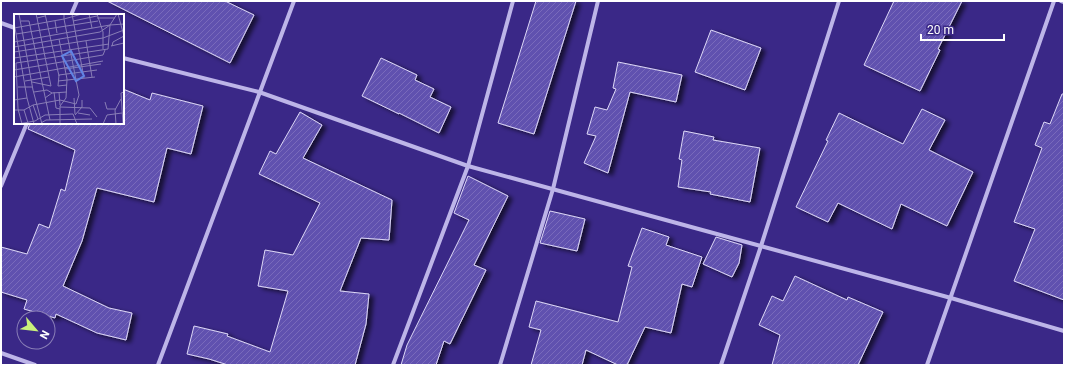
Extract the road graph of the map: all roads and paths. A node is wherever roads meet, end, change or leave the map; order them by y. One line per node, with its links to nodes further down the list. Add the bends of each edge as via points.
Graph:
1 (77, 1): 7 (street)
2 (294, 1): 11 (street)
3 (514, 1): 13 (street)
4 (598, 1): 15 (street)
5 (839, 1): 16 (street)
6 (1054, 1): 17 (street)
7 (71, 14)
8 (1, 23): 9 (street)
9 (14, 28)
10 (124, 58): 11 (street)
11 (259, 92): 13 (street); 21 (street)
12 (27, 124): 14 (street)
13 (468, 166): 15 (street); 22 (street)
14 (1, 186)
15 (553, 189): 16 (street); 23 (street)
16 (761, 246): 17 (street); 24 (street)
17 (951, 298): 18 (street); 25 (street)
18 (1064, 331)
19 (1, 353): 20 (street)
20 (35, 365)
21 (158, 365)
22 (392, 365)
23 (500, 365)
24 (720, 365)
25 (927, 365)

